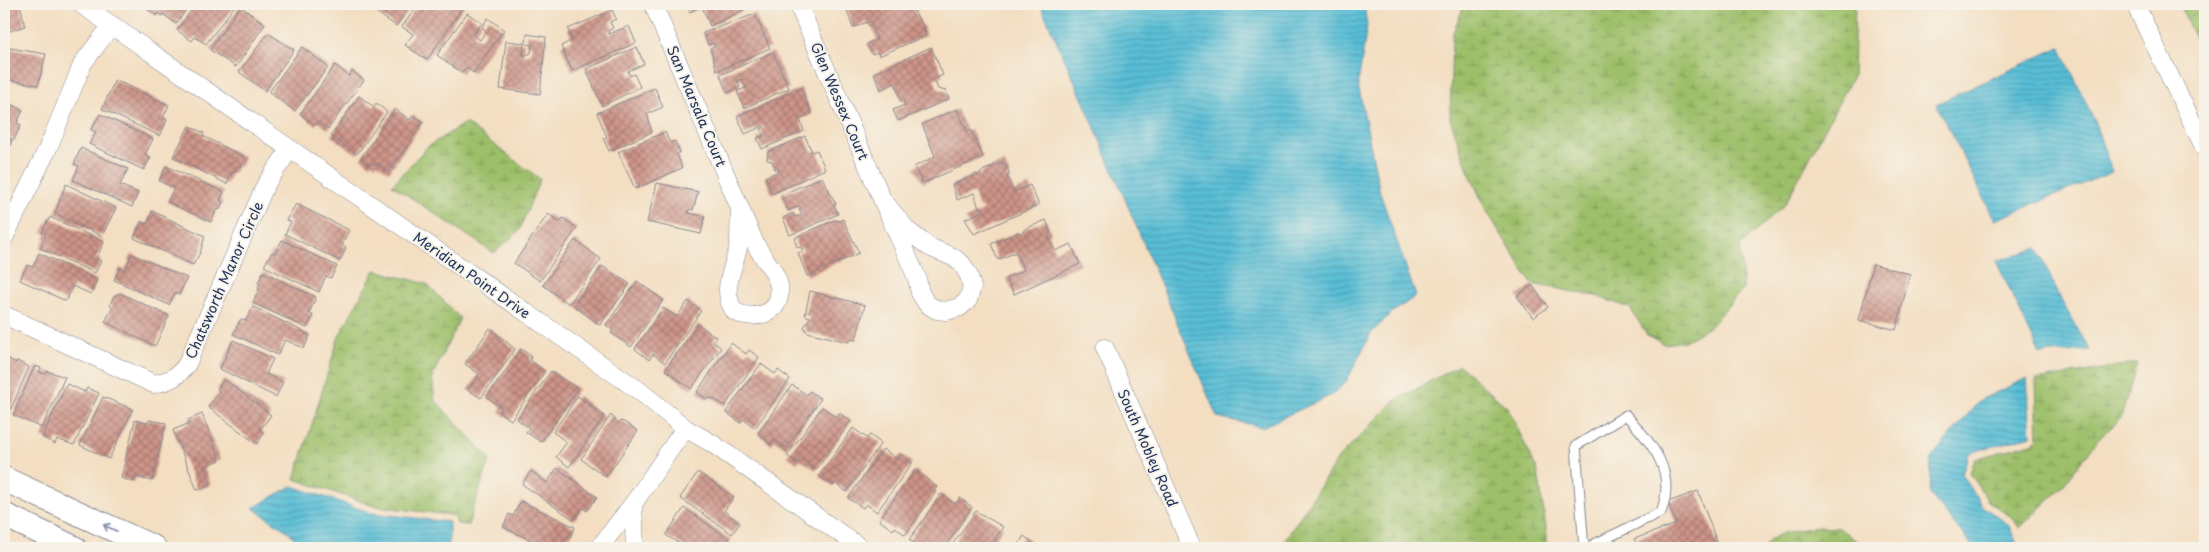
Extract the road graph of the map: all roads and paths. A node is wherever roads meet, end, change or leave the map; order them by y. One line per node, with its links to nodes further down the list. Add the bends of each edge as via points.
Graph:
1 (82, 4): 5 (street, Meridian Point Drive)
2 (653, 4): 9 (street, San Marsala Court)
3 (798, 4): 8 (street, Glen Wessex Court)
4 (2135, 4): 7 (street)
5 (112, 25): 6 (street, Meridian Point Drive); 10 (street, via 83,63 48,148)
6 (290, 149): 11 (street, Chatsworth Manor Circle, via 266,184 187,364 170,380 154,384); 13 (street, Meridian Point Drive, via 633,387)
7 (2205, 149)
8 (882, 199): 8 (street, Glen Wessex Court, via 927,304 946,311 960,307 968,300 972,287 962,264 929,247 907,230)
9 (740, 209): 9 (street, San Marsala Court, via 738,248 727,296 735,312 751,317 762,316 775,306 779,297 778,285)
10 (4, 238)
11 (4, 315)
12 (1104, 348): 22 (street, South Mobley Road)
13 (685, 428): 15 (street); 21 (street, Meridian Point Drive, via 713,444)
14 (4, 479): 18 (main road, one-way to 14)
15 (633, 504): 19 (street); 20 (street)
16 (4, 515): 17 (main road)
17 (74, 548)
18 (154, 548)
19 (599, 548)
20 (635, 548)
21 (861, 548)
22 (1192, 548)
23 (1585, 548): 23 (lane, via 1576,446 1626,415 1660,457 1665,501 1661,512)

